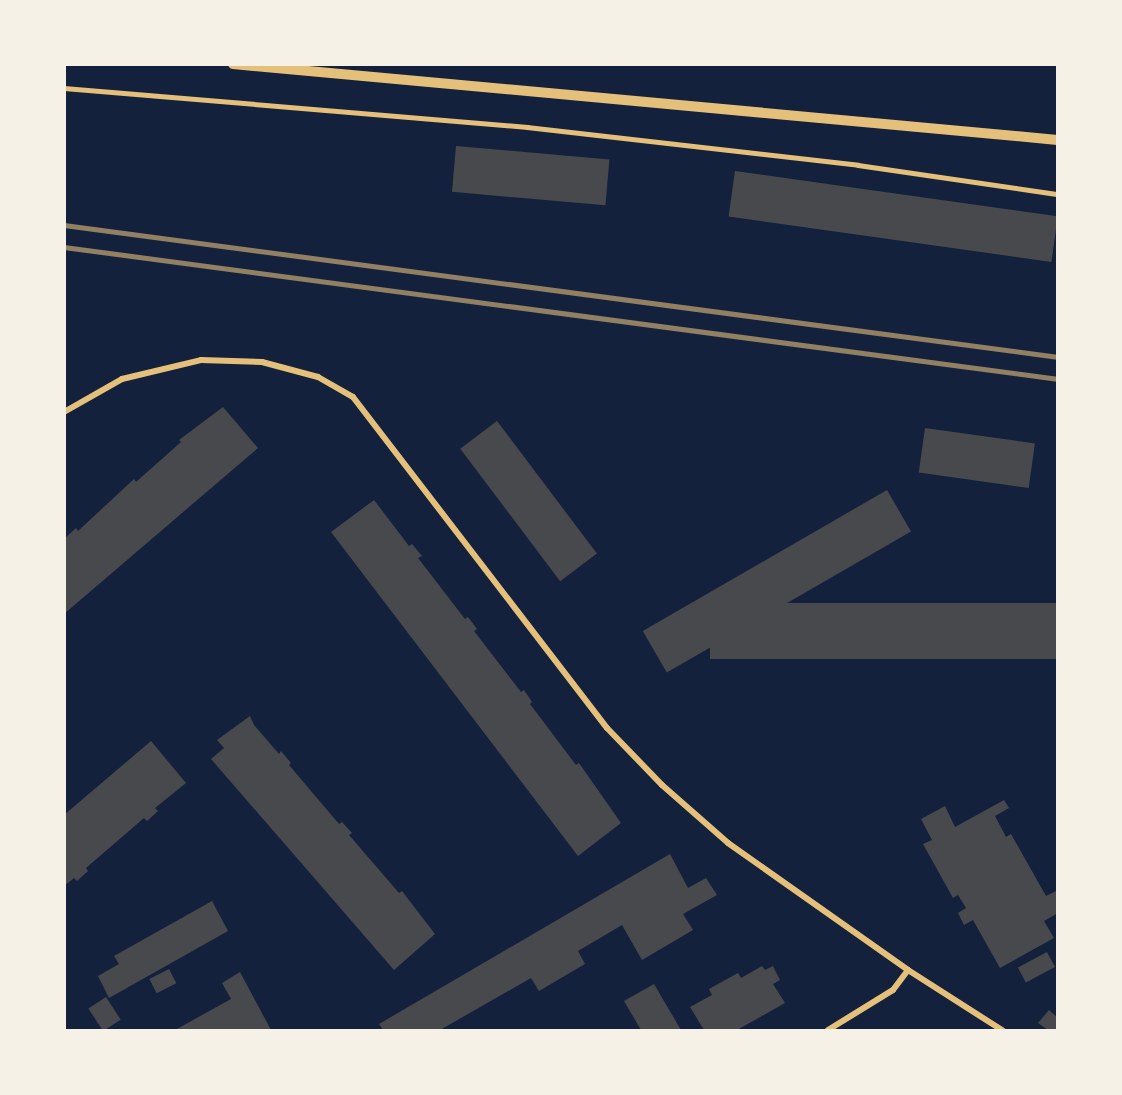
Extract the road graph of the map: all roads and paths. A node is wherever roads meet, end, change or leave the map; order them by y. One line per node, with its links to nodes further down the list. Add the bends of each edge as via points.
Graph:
1 (233, 64): 3 (street)
2 (64, 88): 4 (lane, via 527,127 846,164)
3 (1058, 140)
4 (1058, 194)
5 (64, 412): 6 (street, via 122,379 201,360 262,362 318,377 353,397 608,728 662,785 728,843)
6 (908, 970): 7 (street, via 893,990); 8 (street)
7 (828, 1030)
8 (1002, 1030)

